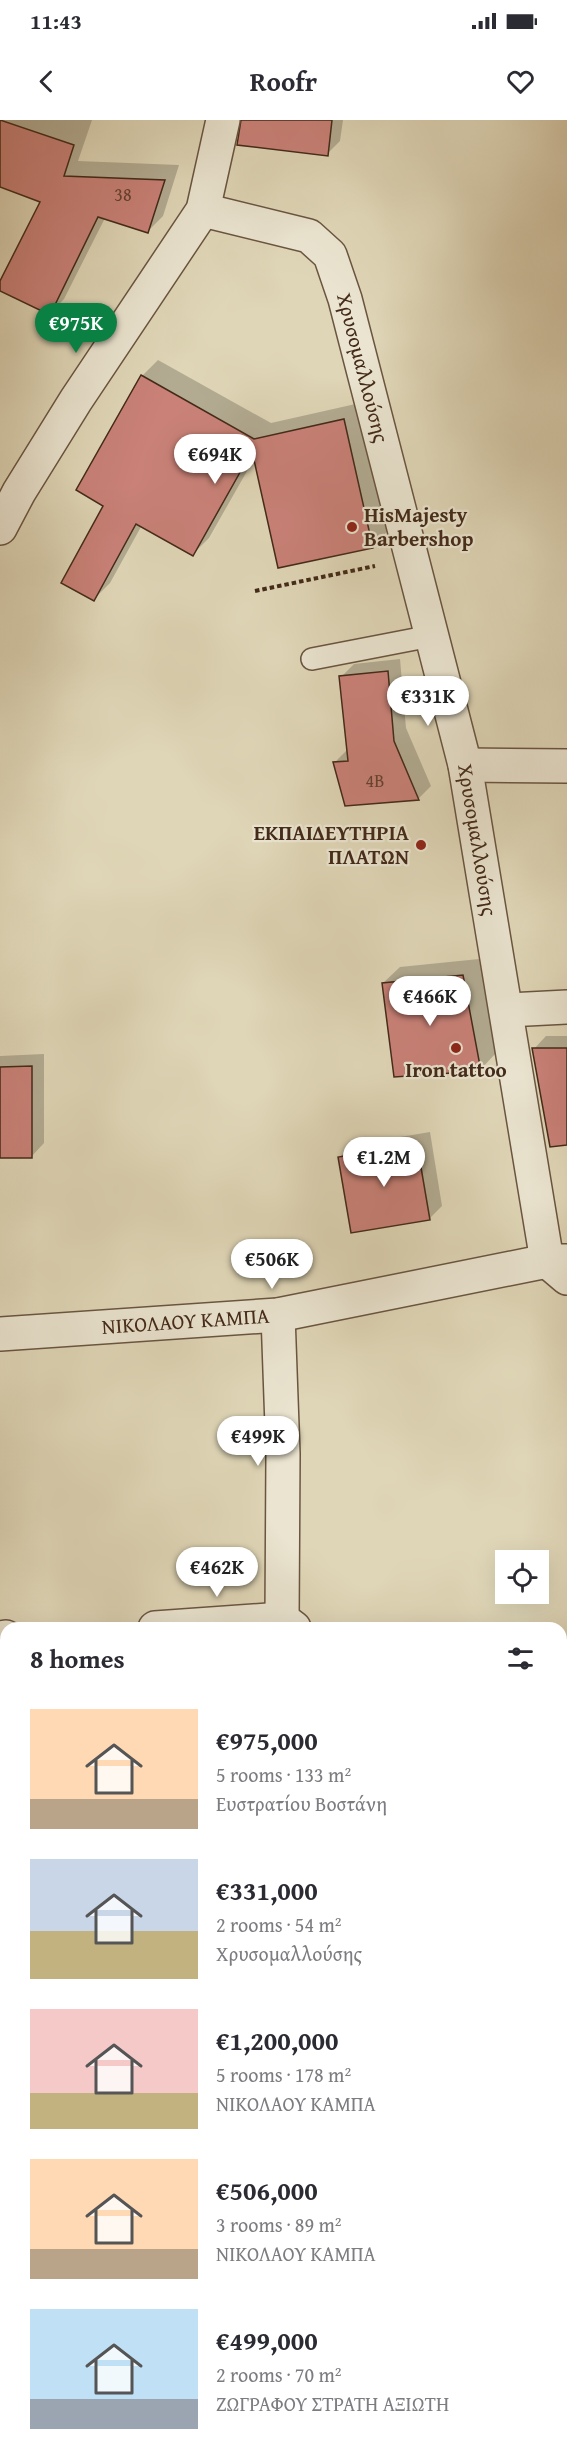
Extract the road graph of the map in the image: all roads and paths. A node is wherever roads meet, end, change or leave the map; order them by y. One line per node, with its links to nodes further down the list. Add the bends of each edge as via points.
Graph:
1 (223, 120): 2 (street)
2 (203, 210): 3 (street, via 76,400); 4 (street, Χρυσομαλλούσης, via 309,236 330,255 345,299)
3 (0, 528)
4 (411, 558): 5 (path); 6 (street, Χρυσομαλλούσης)
5 (255, 591)
6 (431, 636): 7 (lane); 8 (street, Χρυσομαλλούσης)
7 (312, 659)
8 (465, 765): 9 (street); 11 (street, Χρυσομαλλούσης)
9 (567, 766)
10 (567, 1007): 11 (street)
11 (506, 1010): 12 (street, Χρυσομαλλούσης)
12 (560, 1267): 13 (street, ΝΙΚΟΛΑΟΥ ΚΑΜΠΑ)
13 (278, 1315): 14 (street, ΝΙΚΟΛΑΟΥ ΚΑΜΠΑ); 15 (street)
14 (0, 1334)
15 (288, 1622)

